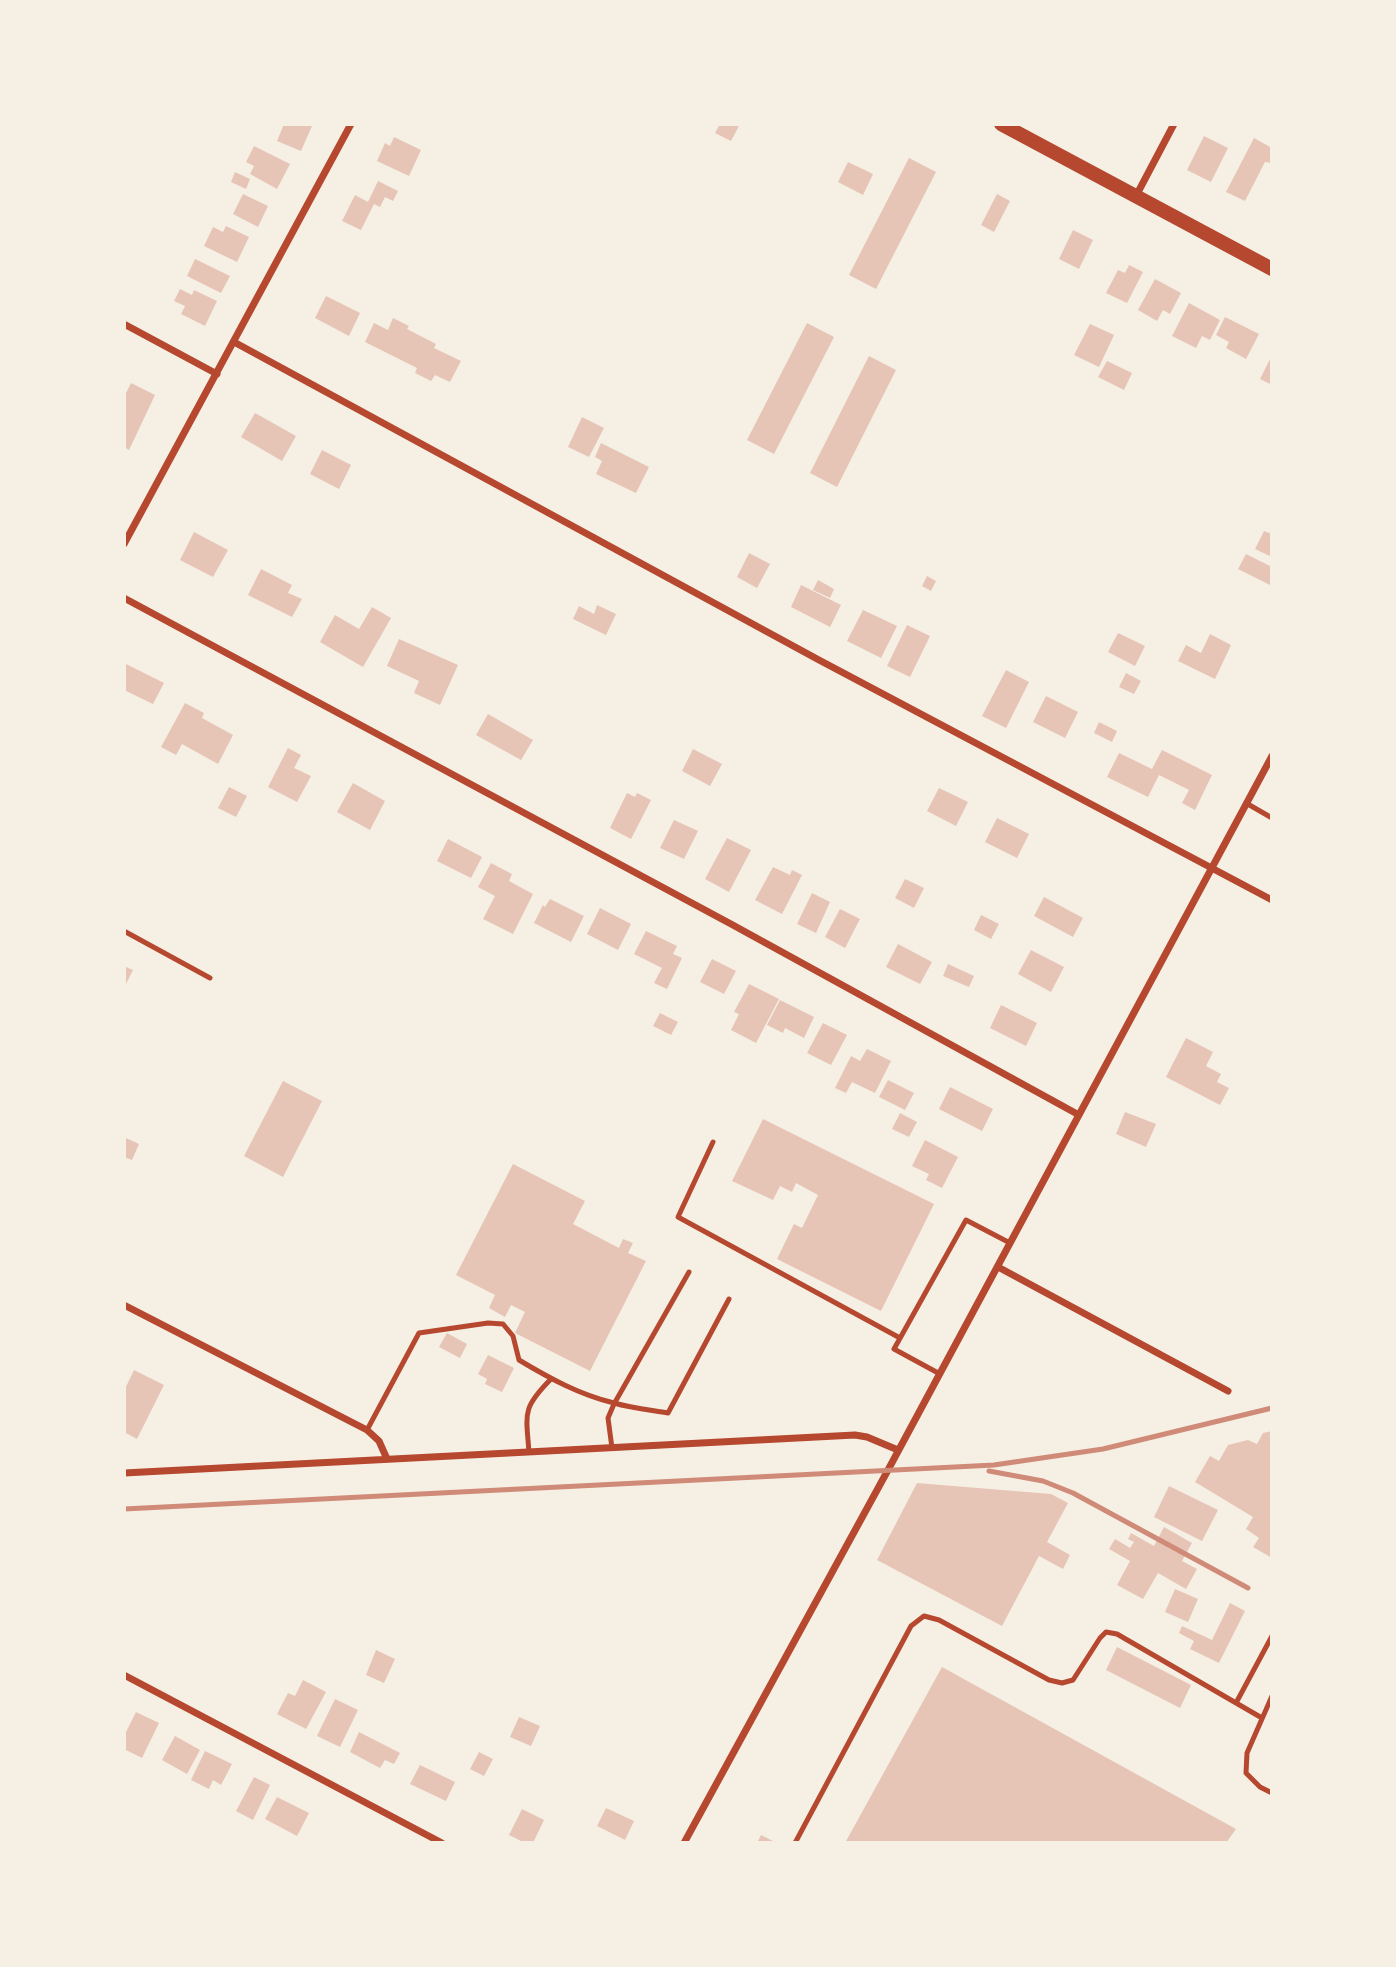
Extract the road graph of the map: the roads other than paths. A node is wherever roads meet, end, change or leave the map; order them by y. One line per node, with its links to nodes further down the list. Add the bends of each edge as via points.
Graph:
1 (351, 124): 7 (street)
2 (1001, 124): 4 (main road)
3 (1174, 124): 4 (street)
4 (1136, 196): 5 (main road)
5 (1272, 269)
6 (124, 324): 8 (street)
7 (234, 342): 8 (street); 14 (street, via 818,660)
8 (217, 374): 9 (street)
9 (124, 544)
10 (124, 597): 18 (street)
11 (1272, 756): 12 (street)
12 (1246, 803): 13 (lane); 14 (street)
13 (1272, 818)
14 (1211, 867): 15 (street); 18 (street)
15 (1272, 900)
16 (124, 931): 17 (lane)
17 (210, 978)
18 (1079, 1115): 20 (street)
19 (713, 1142): 25 (lane, via 678,1217)
20 (1010, 1244): 21 (street); 25 (lane, via 966,1220)
21 (998, 1267): 26 (street); 28 (street)
22 (689, 1272): 29 (lane)
23 (729, 1299): 29 (lane, via 668,1413)
24 (124, 1305): 30 (street)
25 (900, 1338): 26 (lane, via 894,1349)
26 (940, 1374): 32 (street)
27 (551, 1379): 29 (lane); 30 (lane, via 519,1360 513,1336 503,1324 419,1333); 33 (lane, via 526,1412)
28 (1228, 1391)
29 (614, 1404): 31 (lane, via 608,1418)
30 (366, 1430): 34 (street, via 379,1441)
31 (612, 1448): 32 (street, via 855,1435); 33 (street)
32 (898, 1450): 43 (street)
33 (529, 1452): 34 (street)
34 (387, 1459): 35 (street)
35 (124, 1473)
36 (1272, 1636): 39 (lane)
37 (124, 1675): 42 (street)
38 (1272, 1696): 40 (lane)
39 (1236, 1703): 40 (lane); 44 (lane, via 1117,1634 1106,1632 1073,1680 1062,1683 924,1616 911,1626)
40 (1262, 1718): 41 (lane, via 1247,1753 1246,1773)
41 (1272, 1793)
42 (442, 1843)
43 (684, 1843)
44 (795, 1843)

